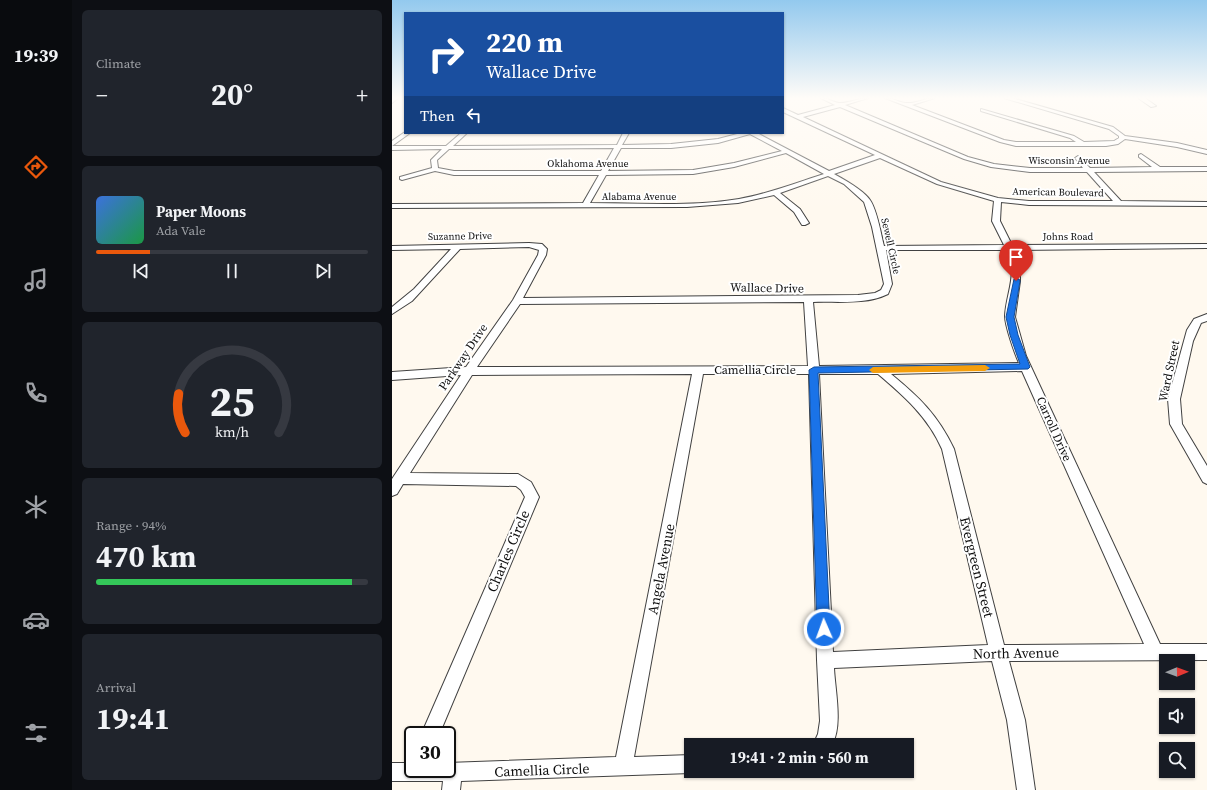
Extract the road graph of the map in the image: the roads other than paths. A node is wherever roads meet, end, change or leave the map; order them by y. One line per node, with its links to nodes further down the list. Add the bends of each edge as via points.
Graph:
1 (405, 135): 11 (street)
2 (462, 135): 13 (street)
3 (625, 135): 14 (street)
4 (742, 135): 14 (street, via 699,144)
5 (757, 135): 16 (street, Sewell Circle)
6 (834, 135): 18 (street, American Boulevard)
7 (913, 135): 23 (street, Wisconsin Avenue, via 979,162 1016,170)
8 (987, 135): 12 (street, via 1009,143 1027,145)
9 (1068, 135): 12 (street)
10 (1122, 137): 12 (street, via 1116,143); 17 (street)
11 (392, 144)
12 (1084, 145)
13 (448, 147): 14 (street); 15 (street); 21 (street, via 434,160)
14 (618, 147): 25 (street)
15 (392, 148)
16 (788, 151): 25 (street, Oklahoma Avenue, via 706,171); 26 (street, Sewell Circle)
17 (1207, 152)
18 (878, 156): 26 (street, Alabama Avenue); 29 (street, American Boulevard, via 940,183)
19 (1141, 156): 24 (street)
20 (1078, 158): 23 (street)
21 (435, 169): 25 (street, Oklahoma Avenue, via 454,174); 27 (street)
22 (1207, 169): 24 (street, Wisconsin Avenue)
23 (1090, 170): 24 (street, Wisconsin Avenue); 30 (street)
24 (1159, 170)
25 (602, 173): 33 (street)
26 (827, 174): 28 (street, Alabama Avenue); 40 (street, Sewell Circle, via 846,183 867,201)
27 (402, 178)
28 (775, 192): 33 (street, Alabama Avenue, via 723,203); 34 (street, via 797,211)
29 (998, 200): 30 (street, American Boulevard); 37 (street, Carroll Drive, via 996,221)
30 (1119, 204): 31 (street, American Boulevard)
31 (1207, 204)
32 (392, 206): 33 (street, Alabama Avenue)
33 (585, 206)
34 (805, 223)
35 (529, 245): 39 (street, Suzanne Drive); 42 (street, Parkway Drive, via 543,249 542,255)
36 (1207, 246): 37 (street, Johns Road)
37 (1008, 247): 40 (street, Johns Road); 45 (street, Carroll Drive, via 1016,263 1010,317)
38 (392, 248): 39 (street, Suzanne Drive)
39 (457, 248): 43 (street, via 415,292)
40 (881, 248): 41 (street, Sewell Circle, via 888,279 885,292 877,296 858,298)
41 (808, 300): 42 (street, Wallace Drive); 46 (street, Wallace Drive)
42 (517, 301): 48 (street, Parkway Drive)
43 (392, 311)
44 (1207, 317): 52 (street, Ward Street, via 1198,321 1192,330 1174,399 1176,424)
45 (1025, 367): 47 (street); 54 (street, Carroll Drive)
46 (814, 370): 47 (street); 49 (street, Camellia Circle); 57 (street)
47 (880, 370): 56 (street, Evergreen Street, via 926,410 943,436)
48 (469, 371): 49 (street, Camellia Circle); 50 (street, Camellia Circle); 51 (street, Parkway Drive)
49 (698, 371): 61 (street, Angela Avenue)
50 (392, 376)
51 (400, 478): 53 (street, Parkway Drive); 58 (street, Charles Circle, via 518,480 526,486 532,497)
52 (1207, 478)
53 (392, 490)
54 (1155, 651): 55 (street, North Avenue); 56 (street, North Avenue)
55 (1207, 652)
56 (998, 653): 57 (street, North Avenue); 66 (street, Evergreen Street, via 1008,683)
57 (825, 660): 59 (street, via 830,721)
58 (434, 726)
59 (826, 738)
60 (684, 764): 61 (street, Camellia Circle)
61 (623, 767): 65 (street, Camellia Circle)
62 (404, 771): 63 (street, Camellia Circle)
63 (392, 772)
64 (442, 778): 65 (street, Camellia Circle)
65 (452, 781)
66 (1026, 790)

